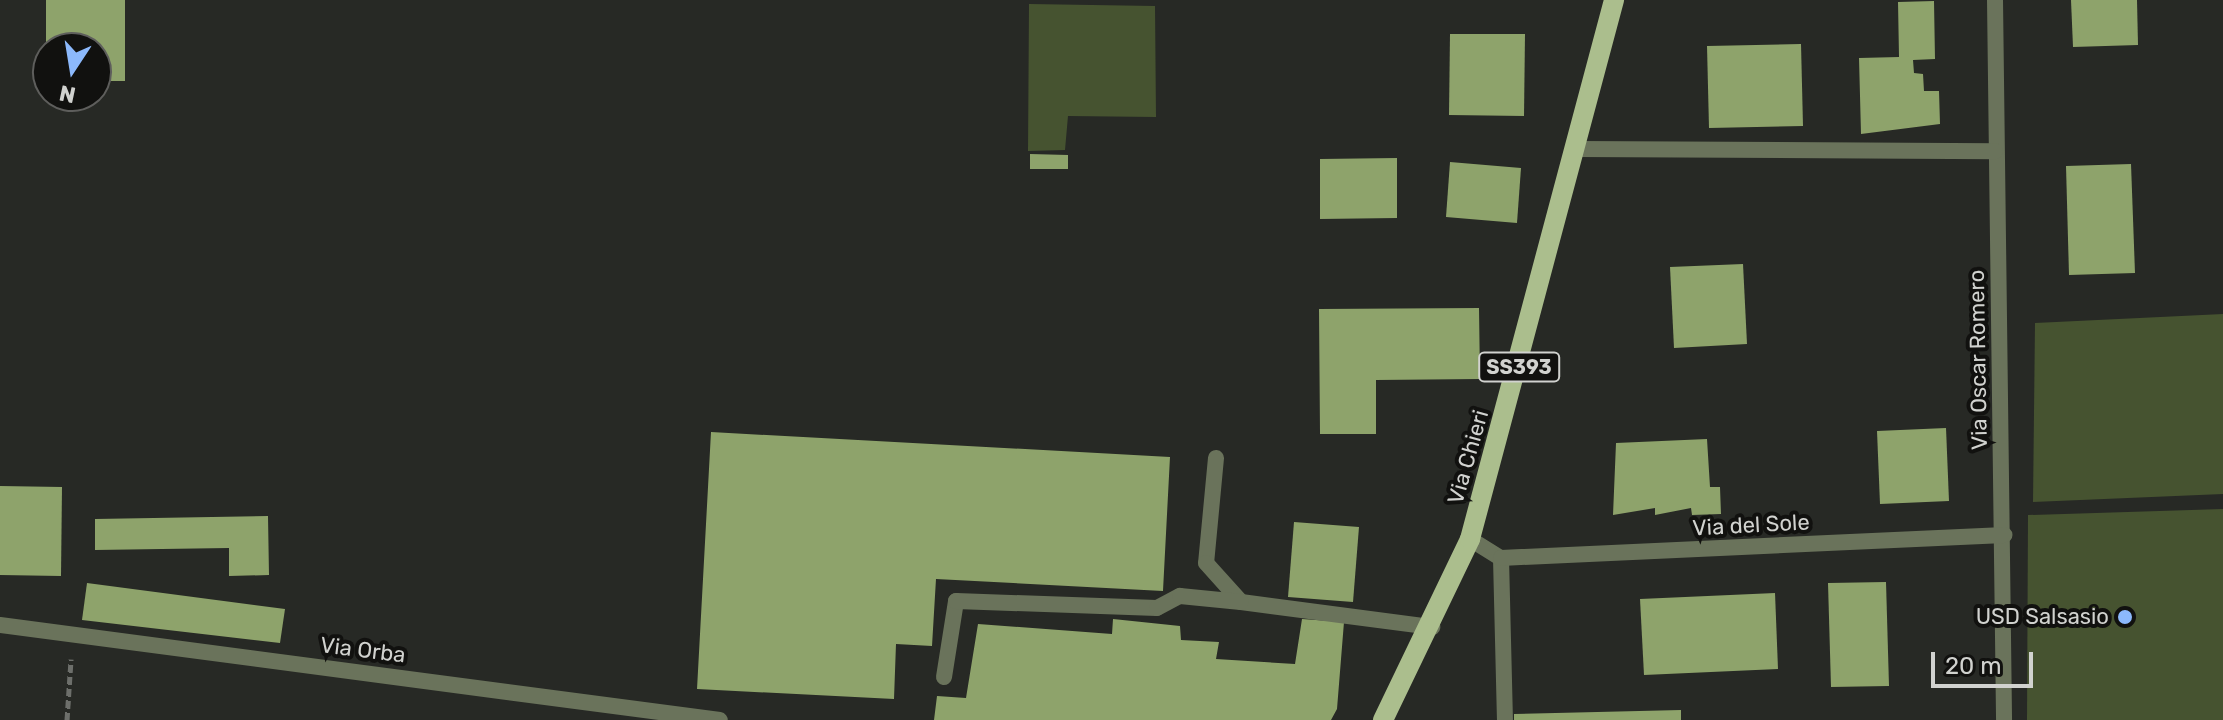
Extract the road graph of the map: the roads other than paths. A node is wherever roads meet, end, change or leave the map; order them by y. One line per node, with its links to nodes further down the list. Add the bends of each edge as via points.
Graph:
1 (1614, 0): 3 (main road, Via Chieri / SS393)
2 (1995, 0): 4 (street, Via Oscar Romero)
3 (1577, 149): 4 (street); 7 (main road, Via Chieri / SS393)
4 (1995, 151): 6 (street, Via Oscar Romero)
5 (1216, 458): 9 (street, via 1206,563)
6 (2004, 535): 8 (street, Via del Sole); 16 (street, Via Oscar Romero)
7 (1470, 539): 8 (street); 11 (main road, Via Chieri / SS393)
8 (1501, 558): 15 (street)
9 (1241, 602): 11 (street); 12 (street, via 1180,596 1157,608 956,601)
10 (0, 625): 13 (street, Via Orba)
11 (1432, 627): 14 (main road, Via Chieri / SS393)
12 (944, 677)
13 (720, 720)
14 (1383, 720)
15 (1505, 720)
16 (2004, 720)

